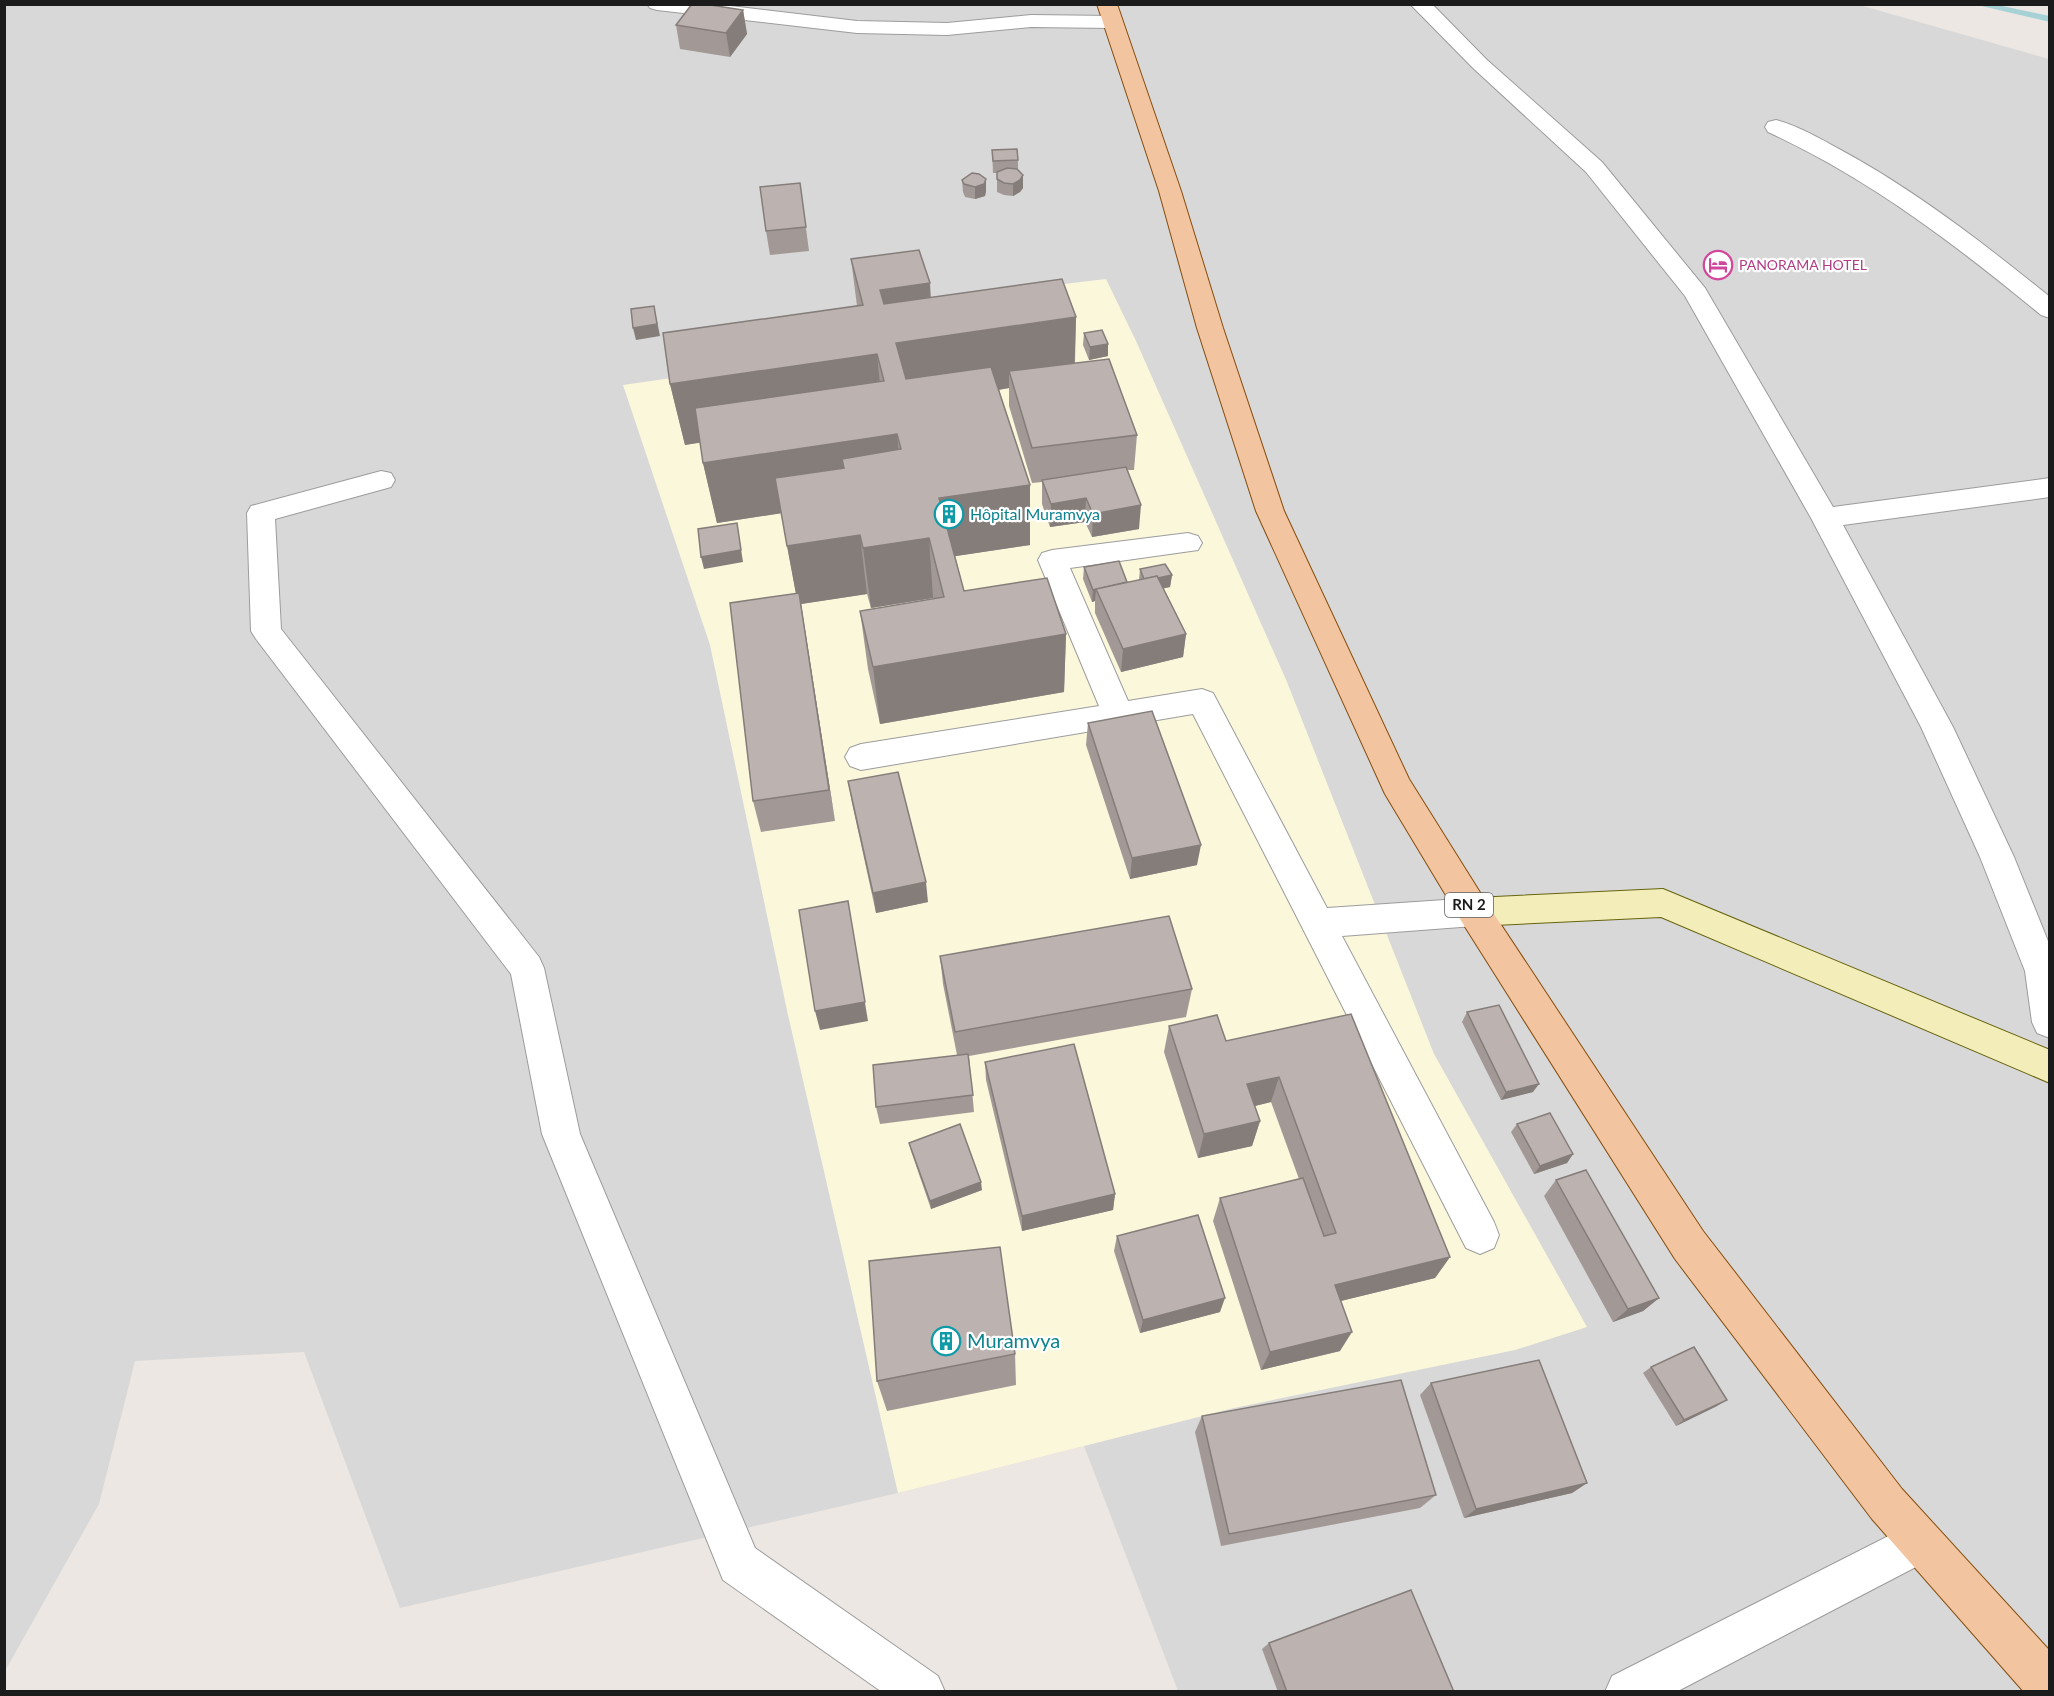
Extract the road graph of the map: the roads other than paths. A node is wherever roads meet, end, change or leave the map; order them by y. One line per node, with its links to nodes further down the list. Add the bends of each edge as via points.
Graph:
1 (657, 4): 3 (street)
2 (1420, 4): 9 (street, via 1594,167 1696,293)
3 (688, 7): 4 (street, via 857,27 925,29)
4 (1110, 13): 13 (main road, RN 2, via 1270,511 1396,784)
5 (1776, 127): 6 (street, via 1819,145 1906,197)
6 (2049, 310)
7 (381, 480): 20 (street, via 261,513 266,631 527,969 561,1134 739,1564)
8 (2049, 488): 9 (street)
9 (1825, 518): 15 (street, via 1937,727 1997,857 2042,971)
10 (1188, 543): 11 (street, via 1052,560)
11 (1118, 715): 12 (street); 14 (street, via 1202,701)
12 (861, 757)
13 (1474, 912): 14 (street); 16 (street, via 1663,903); 18 (main road, RN 2, via 1689,1245)
14 (1319, 923): 17 (street)
15 (2049, 1022)
16 (2049, 1067)
17 (1480, 1235)
18 (1920, 1542): 19 (main road, RN 2); 21 (street)
19 (2049, 1686)
20 (922, 1692)
21 (1628, 1692)

